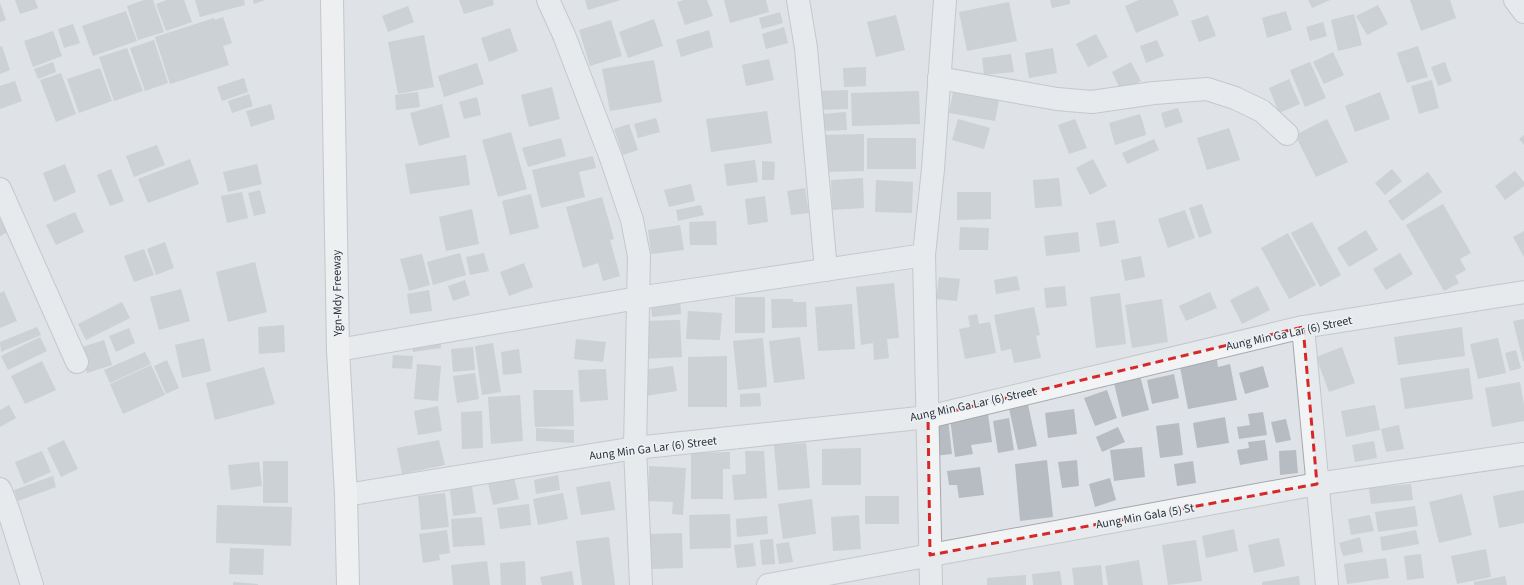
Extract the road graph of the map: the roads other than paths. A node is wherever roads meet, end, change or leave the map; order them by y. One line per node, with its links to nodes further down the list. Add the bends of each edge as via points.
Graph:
1 (332, 0): 15 (main road, Ygn-Mdy Freeway)
2 (548, 0): 13 (street, via 611,158 632,220 639,256)
3 (798, 0): 11 (street, via 806,48)
4 (945, 0): 7 (street)
5 (1515, 0): 6 (street)
6 (1524, 12)
7 (939, 78): 8 (street, via 1057,99 1092,102 1207,89 1235,98 1262,111); 10 (street)
8 (1287, 134)
9 (0, 189): 16 (street)
10 (924, 255): 11 (street); 17 (street)
11 (826, 270): 13 (street)
12 (1524, 292): 14 (street, Aung Min Ga Lar (6) Street)
13 (638, 298): 15 (street); 18 (street)
14 (1303, 327): 17 (street, Aung Min Ga Lar (6) Street); 20 (street)
15 (338, 350): 22 (main road, Ygn-Mdy Freeway)
16 (77, 362)
17 (928, 417): 18 (street, Aung Min Ga Lar (6) Street); 23 (street)
18 (634, 448): 22 (street, Aung Min Ga Lar (6) Street); 26 (street)
19 (1524, 454): 20 (street, Aung Min Gala (5) St)
20 (1317, 484): 23 (street, Aung Min Gala (5) St); 29 (street)
21 (0, 490): 24 (street)
22 (346, 495): 25 (main road, Ygn-Mdy Freeway)
23 (930, 555): 27 (street, Aung Min Gala (5) St); 28 (street)
24 (32, 585)
25 (348, 585)
26 (641, 585)
27 (768, 585)
28 (931, 585)
29 (1327, 585)

